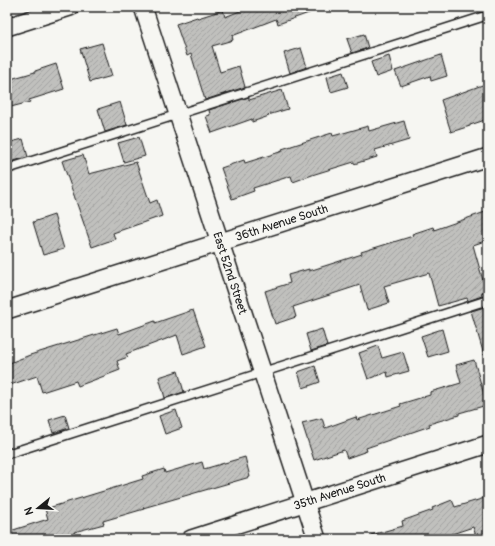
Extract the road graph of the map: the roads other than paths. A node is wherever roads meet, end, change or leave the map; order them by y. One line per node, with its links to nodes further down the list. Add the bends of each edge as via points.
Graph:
1 (70, 7): 4 (street)
2 (143, 7): 5 (street, East 52nd Street)
3 (488, 15): 5 (lane)
4 (7, 27)
5 (179, 115): 7 (lane); 8 (street, East 52nd Street)
6 (488, 157): 8 (street, 36th Avenue South)
7 (7, 169)
8 (220, 242): 10 (street, 36th Avenue South); 11 (street, East 52nd Street)
9 (488, 300): 11 (lane)
10 (7, 310)
11 (263, 372): 13 (lane); 14 (street, East 52nd Street)
12 (488, 444): 14 (street, 35th Avenue South)
13 (7, 454)
14 (305, 503): 15 (street, 35th Avenue South); 16 (street, East 52nd Street)
15 (192, 539)
16 (317, 539)

